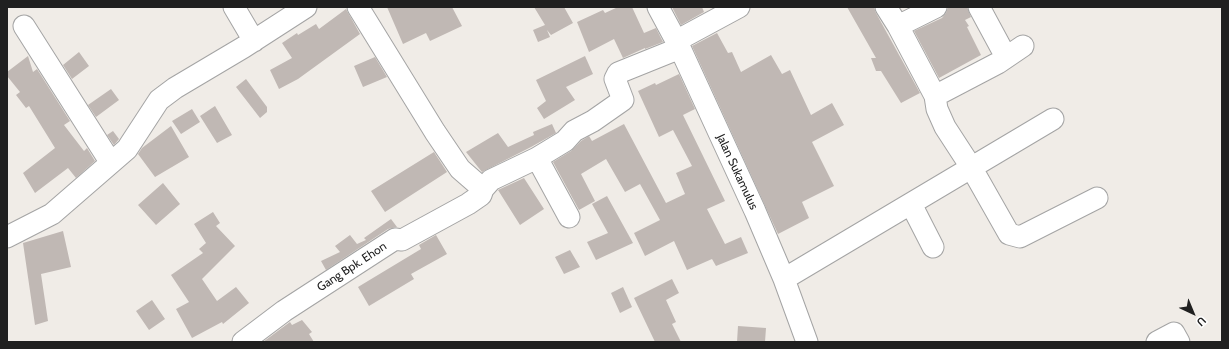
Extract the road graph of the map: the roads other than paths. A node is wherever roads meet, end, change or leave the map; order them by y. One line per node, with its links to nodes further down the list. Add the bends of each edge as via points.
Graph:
1 (234, 7): 11 (street)
2 (306, 7): 11 (street)
3 (358, 7): 18 (street, via 460,169)
4 (658, 7): 12 (street, Jalan Sukamulus)
5 (739, 7): 12 (street)
6 (886, 7): 10 (street)
7 (936, 7): 10 (street)
8 (979, 7): 13 (street, via 1015,52)
9 (24, 26): 16 (street)
10 (898, 26): 13 (street)
11 (254, 41): 16 (street, via 159,100 127,149)
12 (678, 44): 15 (street, Gang Bpk. Ehon, via 618,73 615,79 623,100 593,122 574,131 565,142); 24 (street, Jalan Sukamulus)
13 (935, 96): 17 (street, via 937,109 946,127)
14 (1053, 119): 17 (street)
15 (537, 158): 18 (street, Gang Bpk. Ehon, via 491,180); 21 (street)
16 (111, 163): 22 (street, via 52,214)
17 (971, 166): 19 (street, via 1009,234 1020,237); 20 (street)
18 (483, 188): 25 (street, Gang Bpk. Ehon, via 481,195 468,204 402,240 395,239 284,311)
19 (1097, 198)
20 (912, 204): 23 (street); 24 (street)
21 (569, 217)
22 (7, 237)
23 (933, 247)
24 (784, 279): 26 (street, Jalan Sukamulus)
25 (243, 342)
26 (806, 342)
27 (1157, 342): 28 (street, via 1174,333)
28 (1179, 342)

